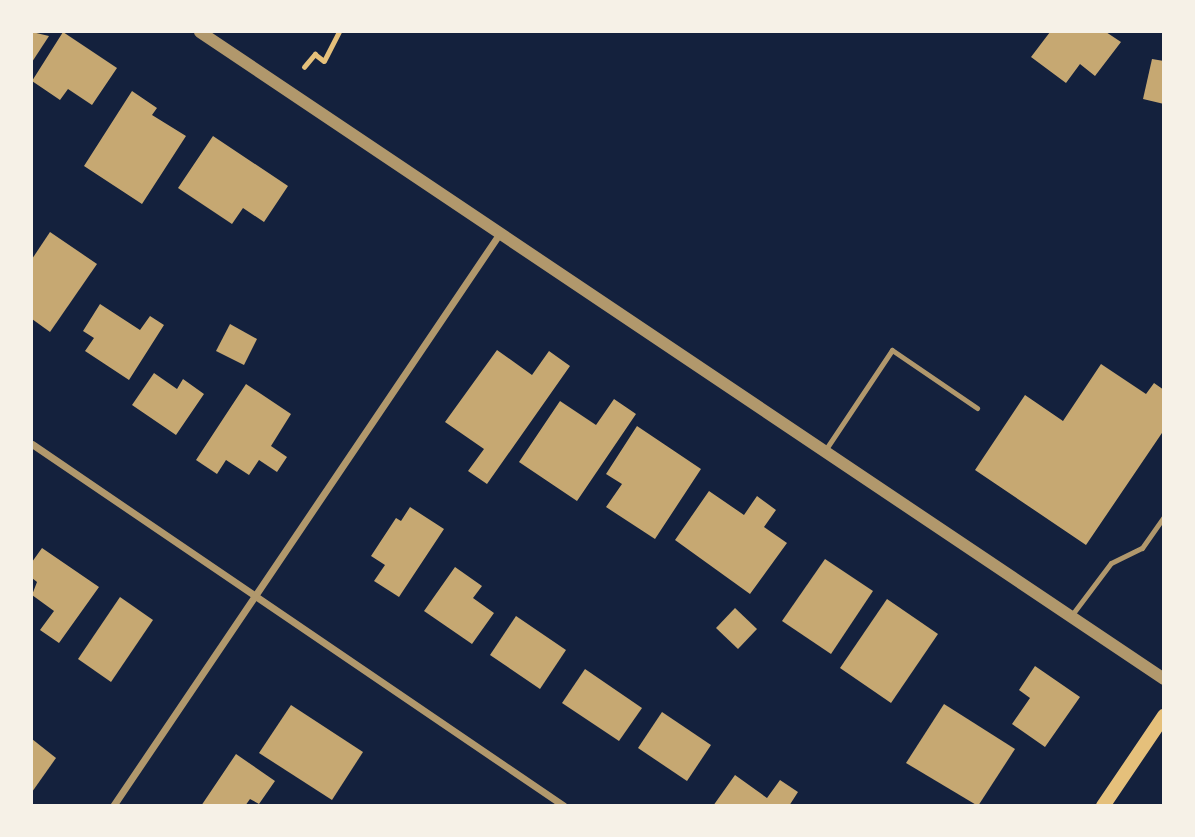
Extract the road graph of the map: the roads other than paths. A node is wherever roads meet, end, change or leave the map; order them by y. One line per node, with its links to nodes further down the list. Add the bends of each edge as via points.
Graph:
1 (200, 32): 2 (street)
2 (500, 233): 5 (street); 7 (street)
3 (977, 408): 5 (lane, via 892,351)
4 (32, 444): 7 (street)
5 (824, 452): 8 (street)
6 (1164, 517): 8 (lane, via 1142,548 1111,563)
7 (254, 596): 11 (street); 12 (street)
8 (1071, 617): 9 (street)
9 (1164, 679)
10 (1164, 716): 13 (main road)
11 (113, 806)
12 (564, 806)
13 (1103, 806)

